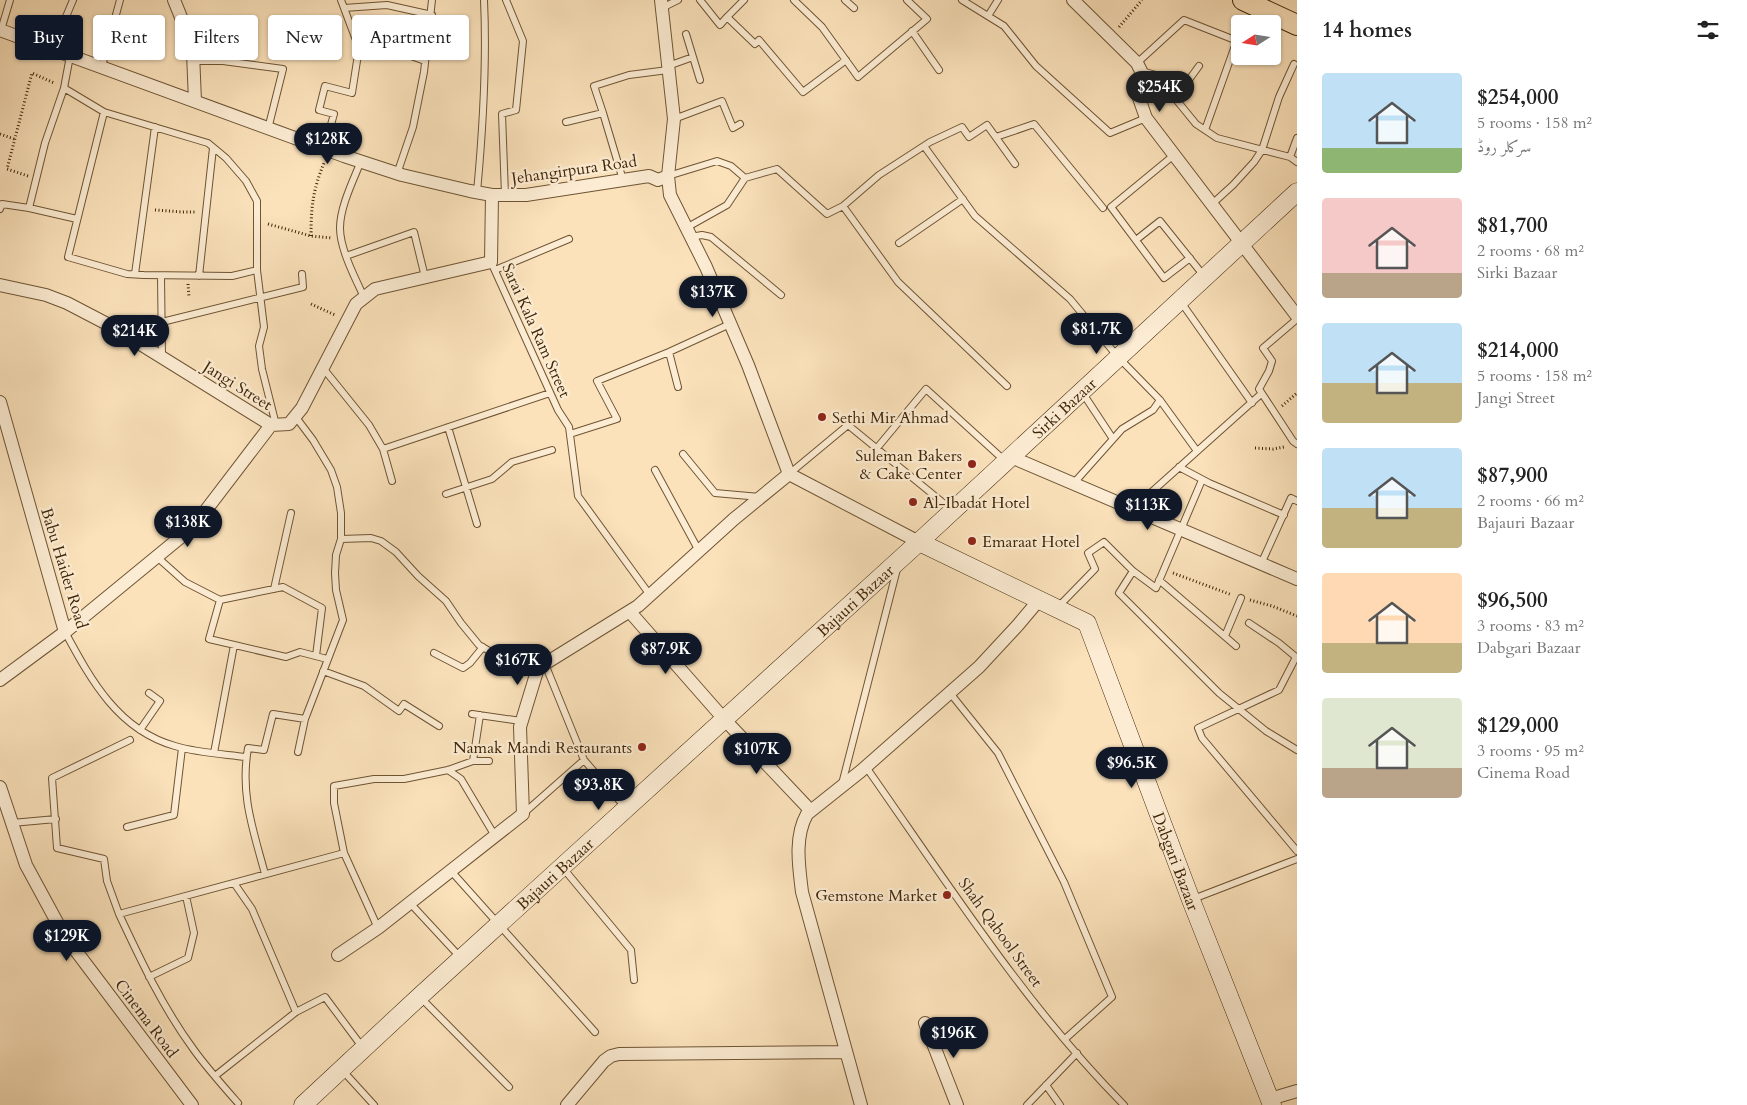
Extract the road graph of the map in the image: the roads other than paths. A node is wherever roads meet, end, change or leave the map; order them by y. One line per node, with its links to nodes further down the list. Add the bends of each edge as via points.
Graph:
1 (10, 0): 28 (lane)
2 (73, 0): 22 (lane)
3 (120, 0): 42 (lane)
4 (174, 0): 39 (street)
5 (341, 0): 20 (lane)
6 (432, 0): 23 (lane)
7 (484, 0): 75 (lane, via 484,122)
8 (506, 0): 77 (lane, via 523,40 516,110 502,114)
9 (678, 0): 19 (lane)
10 (700, 0): 25 (lane, via 720,25)
11 (744, 0): 25 (lane)
12 (794, 0): 38 (lane, via 822,27)
13 (845, 0): 21 (lane)
14 (907, 0): 29 (lane, via 927,19)
15 (962, 0): 24 (lane)
16 (998, 0): 24 (lane)
17 (1073, 0): 44 (street)
18 (1244, 0): 26 (main road)
19 (661, 4): 45 (street)
20 (344, 8): 23 (lane, via 386,5); 27 (lane)
21 (854, 8)
22 (67, 15)
23 (432, 15)
24 (988, 16): 53 (lane, via 1004,26 1036,66 1110,133)
25 (727, 17): 38 (lane, via 755,44 759,40 803,92)
26 (1297, 26)
27 (352, 29)
28 (0, 30): 31 (street, Jehangirpura Road)
29 (912, 31): 38 (lane, via 858,76); 46 (lane)
30 (686, 34): 33 (lane)
31 (15, 36)
32 (1231, 38): 44 (lane, via 1184,20)
33 (693, 57): 45 (lane); 47 (lane)
34 (1231, 59): 59 (lane)
35 (69, 60): 48 (lane)
36 (83, 60): 42 (street, Jehangirpura Road)
37 (357, 60): 64 (lane, via 352,93 325,86 319,110 334,114)
38 (846, 60)
39 (194, 61): 50 (street); 58 (lane, via 223,60 283,69)
40 (425, 61): 71 (lane, via 413,127)
41 (1294, 64): 65 (lane, via 1279,97)
42 (102, 66): 50 (street, Jehangirpura Road)
43 (1199, 66): 49 (lane)
44 (1139, 67): 49 (lane, via 1156,75); 53 (street, via 1139,98)
45 (668, 68): 52 (lane, via 594,86); 54 (street)
46 (939, 70)
47 (700, 80)
48 (64, 88): 51 (lane); 81 (lane, via 45,143)
49 (1175, 99): 59 (lane)
50 (195, 101): 58 (street, Jehangirpura Road)
51 (104, 112): 57 (lane); 84 (lane)
52 (603, 114): 55 (lane); 74 (lane)
53 (1146, 118): 66 (street)
54 (674, 119): 56 (lane, via 722,101 733,128); 72 (street)
55 (566, 122)
56 (740, 124)
57 (155, 127): 63 (lane); 94 (lane)
58 (268, 129): 64 (street, Jehangirpura Road)
59 (1204, 130): 65 (lane, via 1217,138)
60 (996, 137): 62 (lane, via 987,125 969,137 962,127); 70 (lane); 82 (lane, via 1034,124)
61 (1297, 138): 67 (lane)
62 (924, 146): 78 (lane); 80 (lane, via 879,175)
63 (213, 148): 93 (lane, via 246,181 258,201); 97 (lane)
64 (327, 150): 68 (street, Jehangirpura Road)
65 (1262, 150): 67 (lane); 79 (lane, via 1233,185)
66 (1174, 155): 79 (street); 87 (lane, via 1111,208)
67 (1290, 157): 69 (lane)
68 (361, 162): 71 (street, Jehangirpura Road); 90 (lane, via 345,202 340,228)
69 (1297, 162)
70 (1015, 164)
71 (398, 174): 75 (street, Jehangirpura Road)
72 (668, 176): 73 (lane, via 717,161 731,166); 74 (street, Jehangirpura Road, via 658,180 649,176); 85 (street, via 670,195)
73 (745, 178): 80 (lane, via 777,168 827,214); 85 (lane, via 727,205)
74 (623, 180): 77 (street, Jehangirpura Road, via 526,195)
75 (477, 192): 77 (street, Jehangirpura Road)
76 (1297, 192): 89 (main road, Sirki Bazaar)
77 (499, 195): 92 (street)
78 (963, 199): 88 (lane); 110 (lane, via 975,216 1070,299)
79 (1211, 205): 89 (street)
80 (843, 206): 112 (lane, via 898,282)
81 (29, 208): 83 (lane, via 2,204); 84 (lane)
82 (1103, 208)
83 (0, 209)
84 (77, 219): 94 (lane, via 68,257)
85 (689, 232): 101 (lane, via 711,237); 107 (street)
86 (569, 240): 92 (lane)
87 (1136, 240): 91 (lane, via 1160,221); 91 (lane, via 1164,278)
88 (899, 243)
89 (1241, 244): 99 (main road, Sirki Bazaar); 105 (street)
90 (346, 256): 98 (lane, via 414,232); 103 (lane)
91 (1190, 258): 99 (lane)
92 (493, 266): 98 (street); 115 (lane, Sarai Kala Ram Street)
93 (257, 270): 97 (lane, via 232,276); 102 (lane)
94 (135, 274): 96 (lane)
95 (302, 274): 102 (lane, via 303,287)
96 (161, 276): 97 (lane); 106 (lane)
97 (199, 276)
98 (425, 276): 103 (street, via 374,289)
99 (1205, 277): 104 (main road, Sirki Bazaar)
100 (0, 286): 109 (street, Jangi Street, via 46,295 67,303)
101 (781, 295)
102 (261, 297): 106 (lane); 121 (lane, via 264,327 259,346)
103 (364, 297): 111 (street, via 356,304)
104 (1179, 300): 110 (main road, Sirki Bazaar); 119 (lane)
105 (1297, 318): 116 (lane, via 1263,348 1272,360 1259,390)
106 (162, 322): 109 (lane)
107 (730, 324): 108 (lane); 134 (street)
108 (670, 352): 113 (lane); 123 (lane, via 598,380 617,419)
109 (162, 357): 121 (street, Jangi Street)
110 (1118, 357): 114 (main road, Sirki Bazaar); 117 (lane)
111 (323, 368): 120 (street); 126 (lane, via 369,425)
112 (1007, 386)
113 (678, 387)
114 (1082, 391): 124 (lane); 131 (main road, Sirki Bazaar)
115 (550, 393): 122 (lane); 123 (lane, Sarai Kala Ram Street, via 570,427)
116 (1261, 394): 119 (lane); 125 (lane)
117 (1160, 400): 124 (lane, via 1153,410 1122,429); 129 (lane)
118 (0, 402): 165 (street, Babu Haider Road)
119 (1252, 403): 129 (lane)
120 (295, 416): 121 (street, via 289,424); 148 (lane, via 331,470 341,513)
121 (274, 425): 151 (street, via 200,518)
122 (448, 427): 126 (lane); 138 (lane)
123 (570, 434): 158 (lane, Sarai Kala Ram Street, via 578,496)
124 (1113, 439): 137 (lane)
125 (1294, 445)
126 (383, 448): 136 (lane)
127 (877, 448): 131 (lane, via 926,389); 134 (lane, via 848,426); 142 (lane)
128 (552, 450): 138 (lane, via 512,462 492,479)
129 (1198, 451): 132 (lane)
130 (683, 454): 140 (lane, via 715,493)
131 (1008, 459): 137 (street); 142 (main road, Sirki Bazaar)
132 (1180, 467): 135 (lane); 143 (lane, via 1146,497)
133 (655, 470): 150 (lane)
134 (789, 474): 140 (street); 149 (street)
135 (1202, 480): 145 (lane); 147 (lane)
136 (392, 481)
137 (1073, 484): 143 (street)
138 (466, 486): 139 (lane); 146 (lane)
139 (446, 494)
140 (762, 497): 150 (street)
141 (1297, 501): 145 (lane, via 1291,498)
142 (953, 510): 149 (main road, Sirki Bazaar)
143 (1136, 511): 147 (street)
144 (291, 513): 157 (lane)
145 (1284, 515): 153 (lane)
146 (477, 524)
147 (1180, 530): 153 (street); 156 (lane)
148 (341, 539): 169 (lane, via 371,538 396,552 446,601); 173 (lane, via 335,573 343,620)
149 (919, 542): 152 (main road, Bajauri Bazaar); 161 (main road, Dabgari Bazaar)
150 (699, 551): 158 (street)
151 (157, 557): 160 (lane, via 185,582); 165 (street)
152 (899, 560): 183 (main road, Bajauri Bazaar); 199 (lane)
153 (1262, 564): 155 (street)
154 (1133, 571): 156 (lane, via 1156,588); 162 (lane, via 1104,542 1088,553 1095,569); 179 (lane, via 1119,593)
155 (1297, 579)
156 (1159, 580): 166 (lane)
157 (274, 589): 160 (lane); 171 (lane, via 283,587 322,608)
158 (650, 595): 163 (street)
159 (1241, 598): 166 (lane)
160 (220, 600): 167 (lane, via 209,639)
161 (1039, 600): 162 (main road, Dabgari Bazaar); 178 (street, via 980,667)
162 (1057, 609): 215 (main road, Dabgari Bazaar, via 1087,623)
163 (630, 612): 174 (street); 183 (street)
164 (1249, 623): 172 (lane)
165 (65, 632): 176 (street); 186 (lane, Babu Haider Road, via 87,672 108,700 118,713)
166 (1224, 636): 168 (lane)
167 (234, 645): 171 (lane, via 286,657 300,652); 191 (lane)
168 (1236, 646)
169 (483, 647): 170 (lane, via 463,668); 174 (lane, via 498,656)
170 (434, 653)
171 (316, 656): 173 (lane)
172 (1297, 658): 179 (lane, via 1279,690)
173 (327, 659): 175 (lane)
174 (542, 666): 184 (street); 193 (lane)
175 (323, 671): 182 (lane); 185 (lane, via 364,686 399,711 404,704)
176 (0, 680)
177 (149, 693): 186 (lane, via 160,701)
178 (950, 693): 196 (street); 228 (lane, via 998,753 1064,882 1112,997)
179 (1238, 708): 189 (lane); 207 (lane, via 1198,728 1202,738)
180 (472, 714): 181 (lane)
181 (480, 715): 184 (lane); 194 (lane)
182 (305, 718): 190 (lane); 192 (lane, via 273,714 264,750 248,748)
183 (724, 719): 200 (main road, Bajauri Bazaar); 201 (street)
184 (522, 721): 202 (street)
185 (438, 726)
186 (140, 730): 188 (lane, Babu Haider Road)
187 (130, 740): 203 (lane, via 52,778)
188 (182, 748): 191 (lane, Babu Haider Road); 205 (lane, via 174,815)
189 (1297, 750)
190 (298, 752)
191 (214, 753): 192 (lane, Babu Haider Road)
192 (246, 757): 212 (lane, via 244,780 248,814)
193 (584, 760): 200 (lane); 202 (lane)
194 (474, 761): 195 (lane); 197 (lane)
195 (489, 761)
196 (866, 767): 199 (street); 228 (lane, Shah Qabool Street, via 1020,984)
197 (448, 770): 206 (lane, via 462,779); 208 (lane, via 404,779 374,779 334,786 334,803)
198 (0, 788): 204 (street, Cinema Road)
199 (841, 788): 201 (street)
200 (626, 808): 210 (main road, Bajauri Bazaar)
201 (811, 811): 230 (street, via 804,820 799,839 802,892)
202 (523, 814): 206 (street)
203 (56, 819): 204 (lane); 217 (lane, via 57,848 104,859 107,881)
204 (12, 823): 239 (street, Cinema Road, via 26,865 64,935)
205 (128, 827)
206 (495, 836): 211 (street)
207 (1297, 851)
208 (344, 853): 212 (lane); 219 (lane)
209 (1297, 859): 215 (lane)
210 (562, 866): 218 (main road, Bajauri Bazaar); 223 (lane, via 631,950)
211 (451, 871): 216 (street); 218 (lane)
212 (265, 874): 213 (lane)
213 (234, 883): 214 (lane); 225 (lane, via 252,909)
214 (186, 896): 217 (lane); 222 (lane, via 194,933 188,958)
215 (1191, 900): 238 (main road, Dabgari Bazaar)
216 (410, 903): 219 (street); 221 (lane)
217 (119, 914): 222 (lane)
218 (498, 925): 221 (main road, Bajauri Bazaar); 227 (lane)
219 (378, 928): 220 (street)
220 (338, 955)
221 (461, 958): 224 (main road, Bajauri Bazaar)
222 (148, 977): 233 (lane, via 194,1050)
223 (634, 980)
224 (419, 996): 229 (main road, Bajauri Bazaar); 235 (lane)
225 (296, 1012): 229 (lane, via 326,998); 233 (lane)
226 (925, 1023): 244 (street)
227 (595, 1032)
228 (1066, 1039): 231 (lane, Shah Qabool Street)
229 (364, 1048): 232 (main road, Bajauri Bazaar)
230 (846, 1052): 242 (street, via 619,1054 604,1061); 243 (street)
231 (1077, 1053): 234 (lane); 247 (lane, Shah Qabool Street)
232 (341, 1070): 240 (main road, Bajauri Bazaar); 241 (lane)
233 (215, 1076): 237 (lane)
234 (1046, 1085): 245 (lane); 246 (lane)
235 (509, 1087)
236 (1297, 1091): 238 (street)
237 (238, 1103)
238 (1269, 1103)
239 (192, 1105)
240 (304, 1105)
241 (374, 1105)
242 (566, 1105)
243 (861, 1105)
244 (957, 1105)
245 (1027, 1105)
246 (1060, 1105)
247 (1124, 1105)

